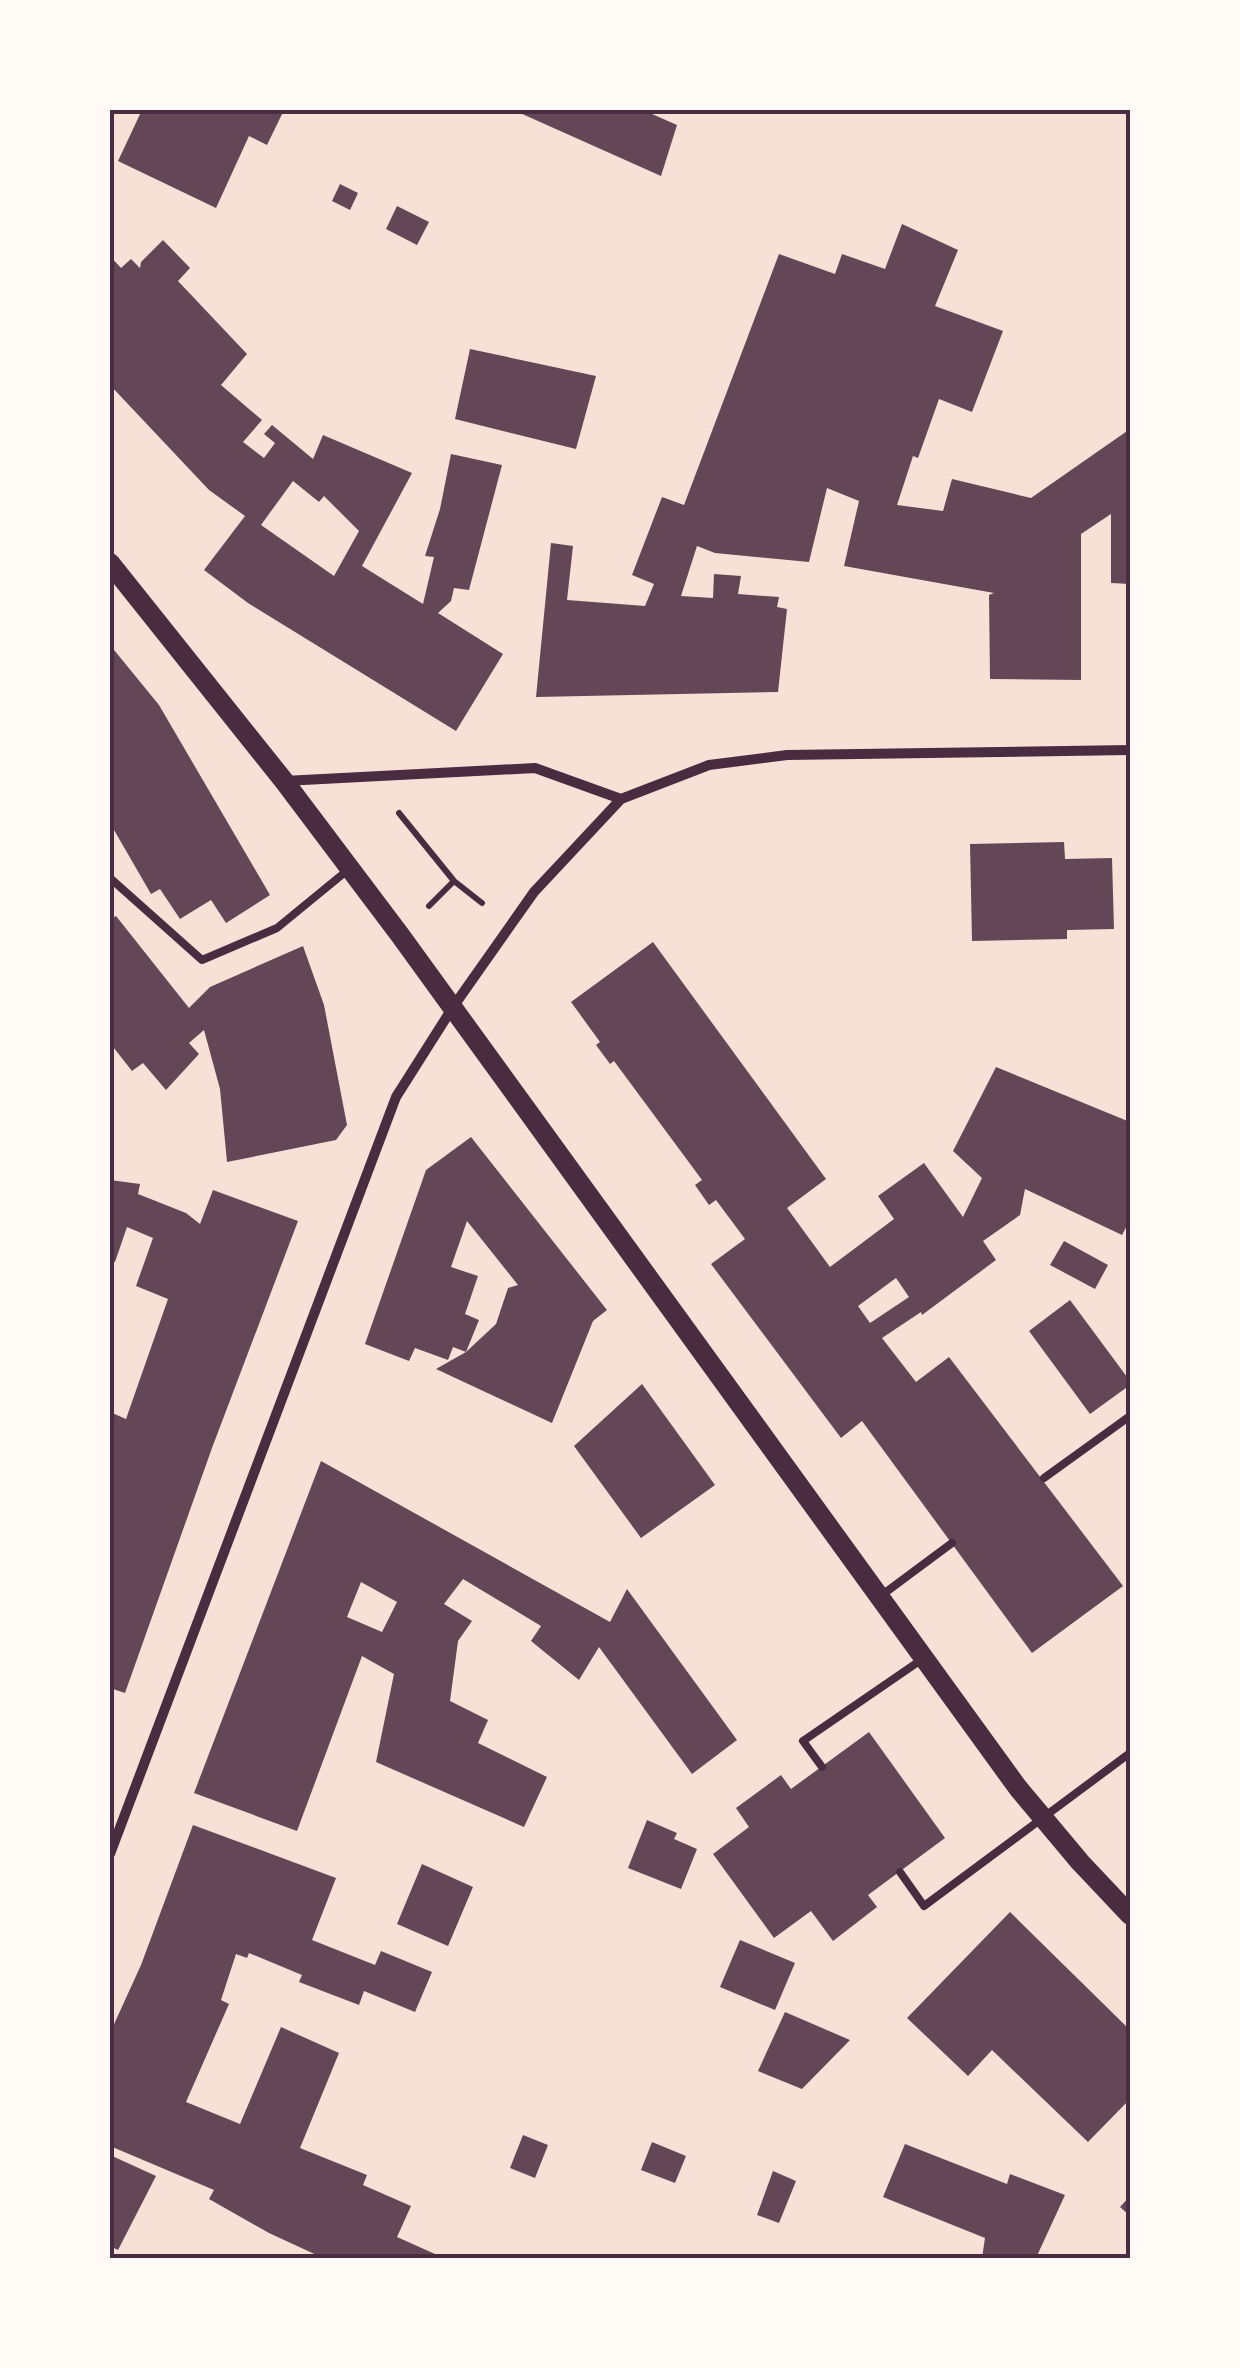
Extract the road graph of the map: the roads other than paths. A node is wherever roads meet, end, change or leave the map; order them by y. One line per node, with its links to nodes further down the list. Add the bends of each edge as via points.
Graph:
1 (110, 564): 3 (main road)
2 (1130, 750): 4 (street, via 787,755 709,765)
3 (284, 780): 4 (street, via 535,768); 5 (main road)
4 (621, 800): 7 (street, via 534,892)
5 (350, 869): 6 (lane, via 277,928 202,960); 7 (main road)
6 (110, 878)
7 (453, 1007): 11 (main road); 16 (street, via 396,1096)
8 (1130, 1416): 9 (lane)
9 (1044, 1478)
10 (952, 1543): 11 (lane)
11 (879, 1598): 12 (main road)
12 (923, 1659): 14 (lane, via 803,1741); 15 (main road)
13 (1130, 1753): 15 (lane)
14 (822, 1767)
15 (1044, 1820): 17 (lane, via 924,1906); 18 (main road)
16 (110, 1854)
17 (900, 1872)
18 (1130, 1914)

